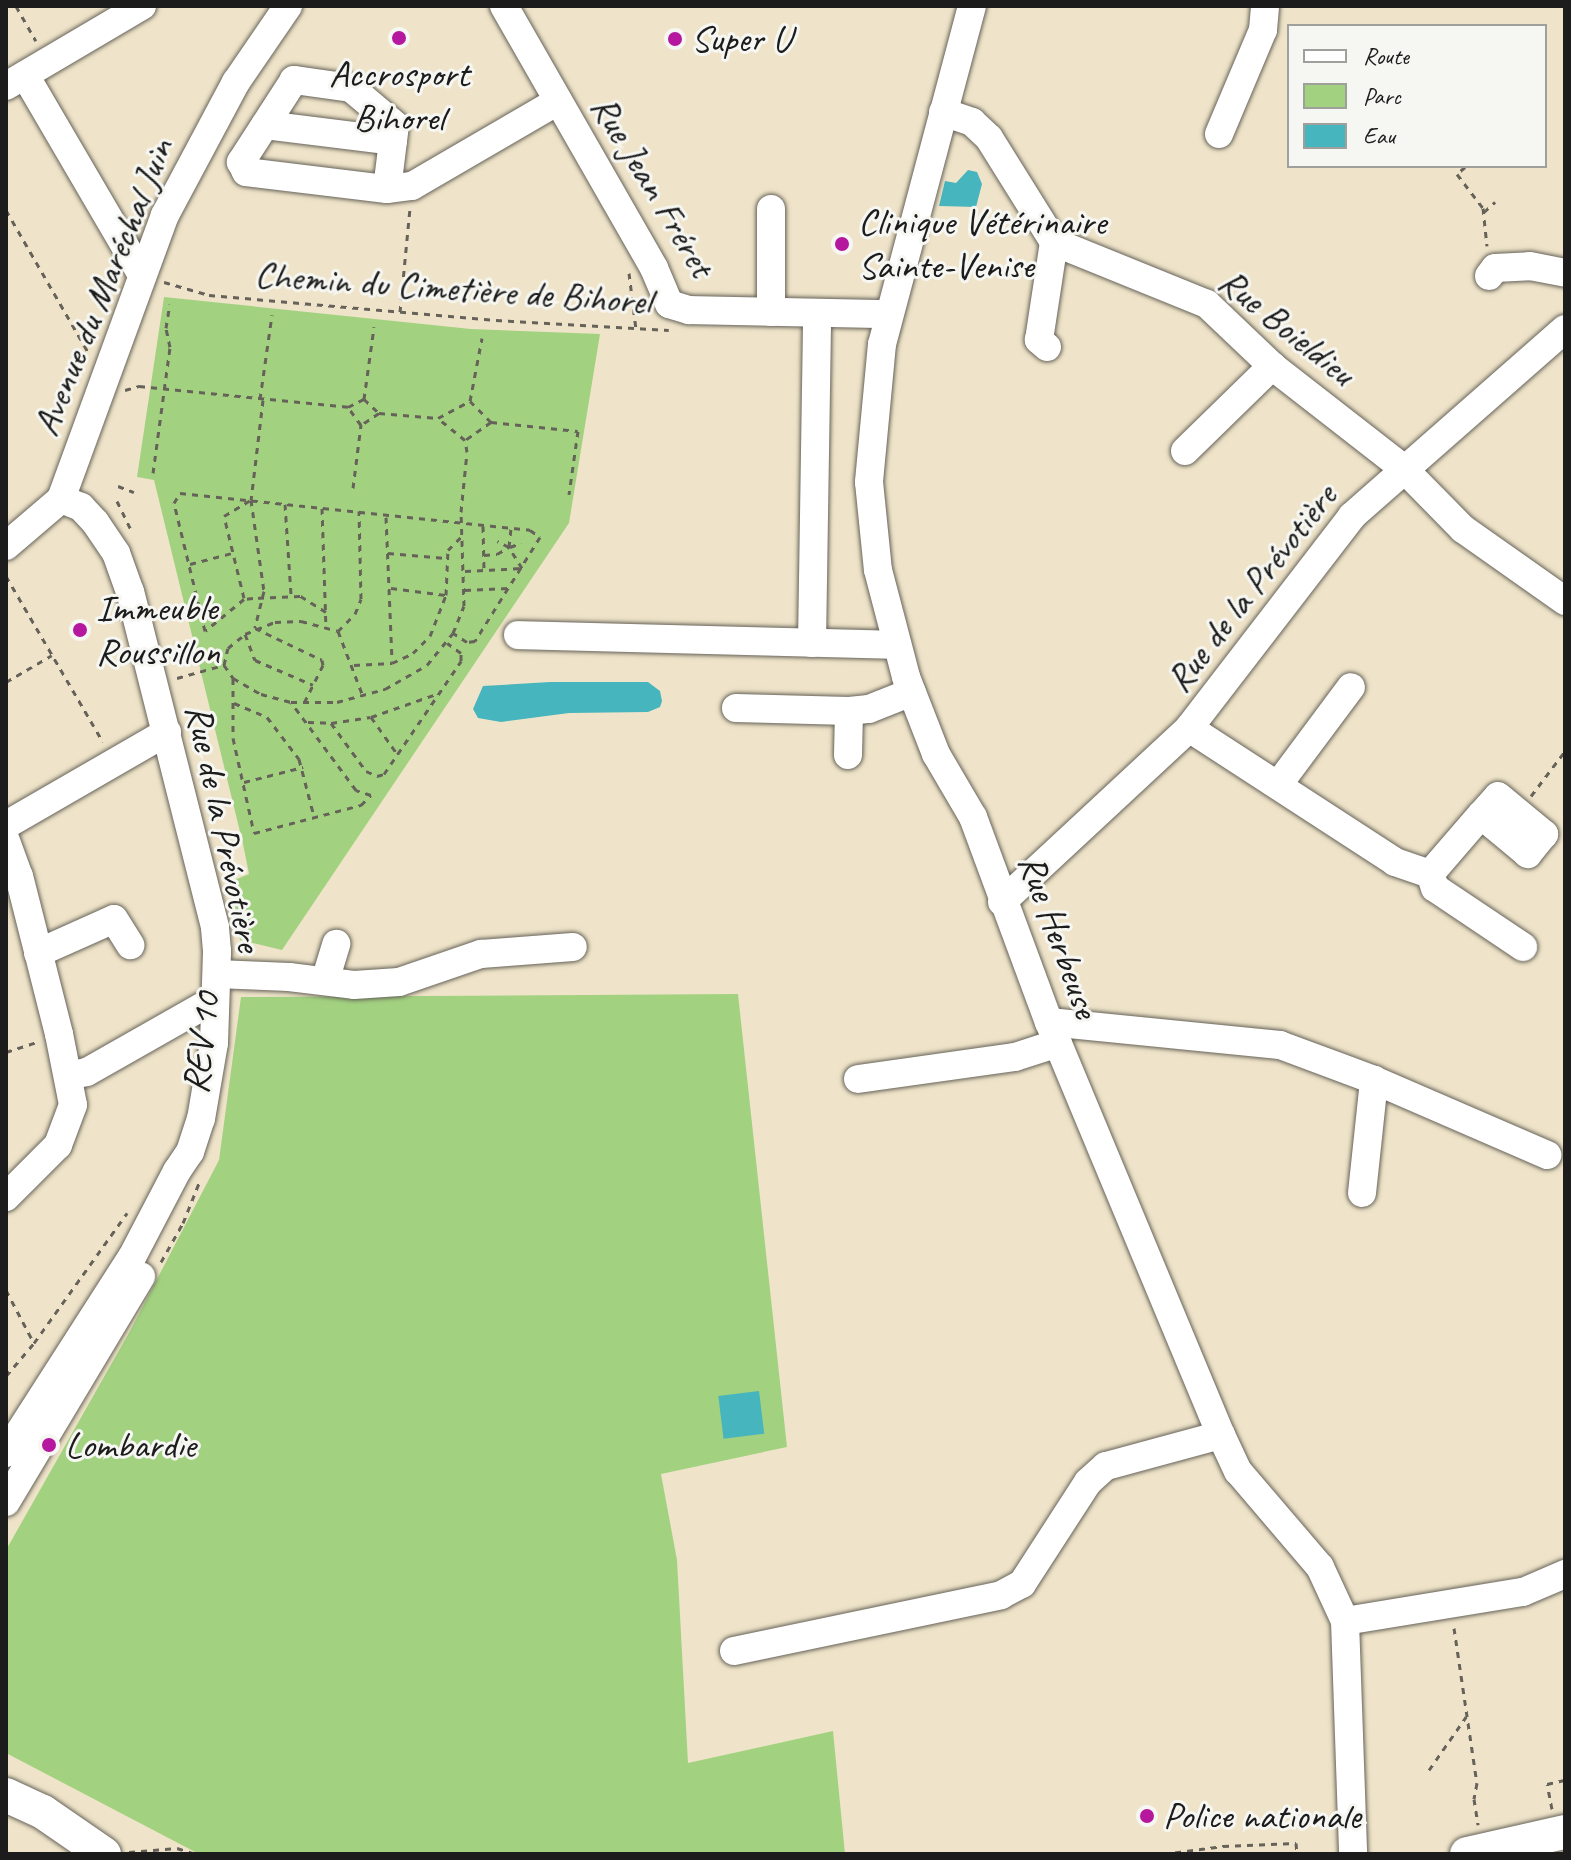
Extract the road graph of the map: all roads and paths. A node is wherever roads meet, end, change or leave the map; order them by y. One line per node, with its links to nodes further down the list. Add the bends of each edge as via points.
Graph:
1 (16, 6): 7 (path)
2 (142, 6): 7 (street)
3 (288, 6): 22 (street, Avenue du Maréchal Juin, via 193,157)
4 (504, 6): 8 (street, Rue Jean Fréret)
5 (972, 6): 9 (street, Rue Herbeuse)
6 (1265, 6): 11 (street, via 1263,30)
7 (26, 74): 22 (street)
8 (558, 101): 14 (street); 25 (street, Rue Jean Fréret, via 654,268 669,304 689,310)
9 (943, 112): 19 (street, via 972,122 989,138); 27 (street, Rue Herbeuse)
10 (265, 125): 12 (street); 12 (street, via 294,80 351,88 395,125); 14 (street, via 241,162 246,172)
11 (1219, 134)
12 (393, 141): 14 (street)
13 (1464, 168): 18 (path, via 1457,174)
14 (400, 187): 24 (path)
15 (1495, 202): 18 (path)
16 (771, 209): 25 (street)
17 (6, 210): 32 (path)
18 (1484, 212): 20 (path)
19 (1054, 242): 34 (street, via 1039,340); 35 (street, Rue Boieldieu, via 1207,304)
20 (1492, 272): 21 (street, via 1530,266)
21 (1565, 273)
22 (153, 279): 24 (path, Chemin du Cimetière de Bihorel, via 209,295); 54 (street, Avenue du Maréchal Juin)
23 (170, 304): 36 (path)
24 (400, 312): 31 (path, Chemin du Cimetière de Bihorel)
25 (771, 312): 26 (street, Rue Jean Fréret)
26 (817, 313): 27 (street, Rue Jean Fréret); 95 (street)
27 (888, 314): 96 (street, Rue Herbeuse, via 869,482 878,570)
28 (272, 315): 38 (path)
29 (374, 327): 39 (path)
30 (1565, 329): 48 (street, Rue de la Prévotière)
31 (677, 330)
32 (79, 338)
33 (482, 338): 40 (path)
34 (1047, 347)
35 (1272, 366): 47 (street); 48 (street, Rue Boieldieu)
36 (164, 390): 37 (path, via 139,386); 38 (path); 49 (path)
37 (119, 391)
38 (262, 399): 41 (path); 55 (path)
39 (364, 399): 41 (path); 42 (path)
40 (470, 401): 43 (path); 44 (path)
41 (348, 407): 45 (path)
42 (379, 413): 43 (path); 45 (path)
43 (438, 418): 46 (path)
44 (491, 422): 46 (path); 53 (path, via 578,431)
45 (361, 425): 51 (path)
46 (465, 440): 61 (path)
47 (1185, 451)
48 (1403, 468): 86 (street, Rue Boieldieu, via 1463,529); 117 (street, Rue de la Prévotière, via 1352,516)
49 (153, 473)
50 (118, 486): 52 (path)
51 (353, 488)
52 (134, 492)
53 (569, 494)
54 (61, 499): 68 (street, Avenue du Maréchal Juin); 103 (street, Rue de la Prévotière, via 81,507 116,553)
55 (251, 500): 57 (path); 70 (path, via 224,516); 74 (path, via 180,493 174,503); 84 (path)
56 (117, 501): 64 (path)
57 (285, 504): 58 (path); 82 (path)
58 (322, 508): 59 (path); 87 (path)
59 (359, 511): 60 (path); 90 (path, via 361,599)
60 (386, 517): 61 (path); 71 (path)
61 (461, 523): 62 (path); 65 (path)
62 (483, 525): 63 (path); 72 (path)
63 (511, 528): 69 (path); 75 (path, via 540,537)
64 (133, 535)
65 (463, 535): 73 (path); 77 (path)
66 (497, 541): 69 (path)
67 (521, 543): 69 (path)
68 (6, 546)
69 (509, 547): 72 (path); 75 (path)
70 (232, 553): 74 (path); 85 (path)
71 (388, 553): 73 (path); 79 (path)
72 (484, 555): 76 (path)
73 (446, 558): 83 (path)
74 (188, 565): 85 (path, via 205,631)
75 (522, 568): 76 (path); 80 (path)
76 (484, 570): 77 (path)
77 (465, 571): 81 (path)
78 (6, 576): 97 (path)
79 (389, 588): 83 (path); 98 (path)
80 (509, 588): 81 (path); 91 (path, via 475,641)
81 (465, 590): 91 (path)
82 (291, 595): 84 (path); 87 (path, via 309,599)
83 (446, 595): 98 (path, via 430,636 413,653)
84 (263, 598): 85 (path); 88 (path)
85 (244, 599)
86 (1565, 601)
87 (326, 612): 89 (path)
88 (255, 628): 89 (path, via 289,620); 92 (path); 104 (path, via 322,660)
89 (326, 628): 90 (path)
90 (338, 631): 100 (path)
91 (453, 633): 94 (path)
92 (245, 634): 99 (path, via 228,648); 104 (path, via 255,660)
93 (518, 635): 95 (street)
94 (447, 643): 107 (path, via 462,656); 108 (path, via 415,674)
95 (812, 643): 96 (street)
96 (897, 645): 106 (street, Rue Herbeuse)
97 (52, 655): 102 (path); 122 (path)
98 (392, 663): 100 (path)
99 (224, 665): 101 (path); 103 (path)
100 (352, 665): 108 (path)
101 (233, 678): 109 (path, via 261,694); 110 (path)
102 (6, 682)
103 (154, 684): 118 (street, Rue de la Prévotière)
104 (313, 685): 111 (path)
105 (1351, 687): 125 (street)
106 (912, 692): 113 (street); 132 (street, Rue Herbeuse, via 936,754 973,817)
107 (439, 693): 114 (path); 120 (path)
108 (363, 696): 111 (path)
109 (291, 702): 111 (path); 115 (path)
110 (234, 703): 123 (path, via 267,717); 124 (path, via 233,738)
111 (304, 703)
112 (736, 708): 113 (street)
113 (849, 711): 121 (street)
114 (371, 717): 116 (path); 120 (path)
115 (306, 722): 116 (path); 128 (path, via 356,790 371,795 361,805)
116 (331, 723): 120 (path, via 371,775 384,774)
117 (1189, 728): 125 (street); 132 (street, Rue de la Prévotière)
118 (155, 739): 122 (street); 138 (street, Rue de la Prévotière, via 215,927)
119 (1565, 751): 126 (path)
120 (398, 755)
121 (848, 755)
122 (115, 762): 129 (street)
123 (303, 767): 124 (path); 128 (path)
124 (244, 782): 128 (path, via 254,833)
125 (1278, 785): 131 (street, via 1395,862)
126 (1519, 813): 127 (street, via 1498,796); 127 (street, via 1544,834 1528,854)
127 (1481, 815): 131 (street)
128 (314, 817)
129 (6, 825)
130 (6, 841): 137 (street)
131 (1430, 874): 136 (street, via 1435,888)
132 (1002, 902): 141 (street, Rue Herbeuse)
133 (336, 944): 139 (street)
134 (130, 945): 137 (street, via 114,919)
135 (573, 947): 139 (street, via 481,954 399,982)
136 (1523, 947)
137 (38, 953): 142 (street)
138 (217, 974): 139 (street); 148 (street, Rue de la Prévotière)
139 (325, 981)
140 (203, 1006): 144 (street, via 87,1072)
141 (1054, 1033): 145 (street, via 1015,1057); 146 (street, via 1280,1045); 156 (street, Rue Herbeuse)
142 (59, 1034): 143 (path); 144 (street)
143 (6, 1052)
144 (69, 1076): 150 (street, via 73,1105 66,1131 47,1159)
145 (858, 1079)
146 (1374, 1080): 147 (street); 149 (street)
147 (1547, 1155)
148 (196, 1164): 152 (path, via 183,1223); 157 (street, Rue de la Prévotière, via 177,1171 132,1257); 158 (street, Rue de la Prévotière, via 185,1198)
149 (1362, 1193)
150 (6, 1197)
151 (127, 1213): 154 (path)
152 (157, 1267)
153 (6, 1290): 154 (path)
154 (34, 1343): 155 (path)
155 (6, 1376)
156 (1221, 1435): 161 (street, Rue Herbeuse, via 1238,1471 1320,1567); 162 (street, via 1106,1466 1088,1482 1022,1584 1001,1595)
157 (6, 1453)
158 (6, 1502)
159 (1565, 1574): 160 (street, via 1523,1592)
160 (1451, 1604): 161 (street); 163 (path)
161 (1345, 1621): 174 (street, Rue Herbeuse)
162 (734, 1651)
163 (1466, 1716): 164 (path); 169 (path, via 1477,1783)
164 (1429, 1770)
165 (1565, 1780): 168 (path, via 1547,1784)
166 (6, 1795): 171 (main road, via 43,1812)
167 (6, 1819): 170 (main road)
168 (1558, 1820): 169 (main road)
169 (1472, 1839)
170 (65, 1854)
171 (104, 1854)
172 (1163, 1854): 173 (path, via 1296,1843)
173 (1297, 1854)
174 (1353, 1854)

